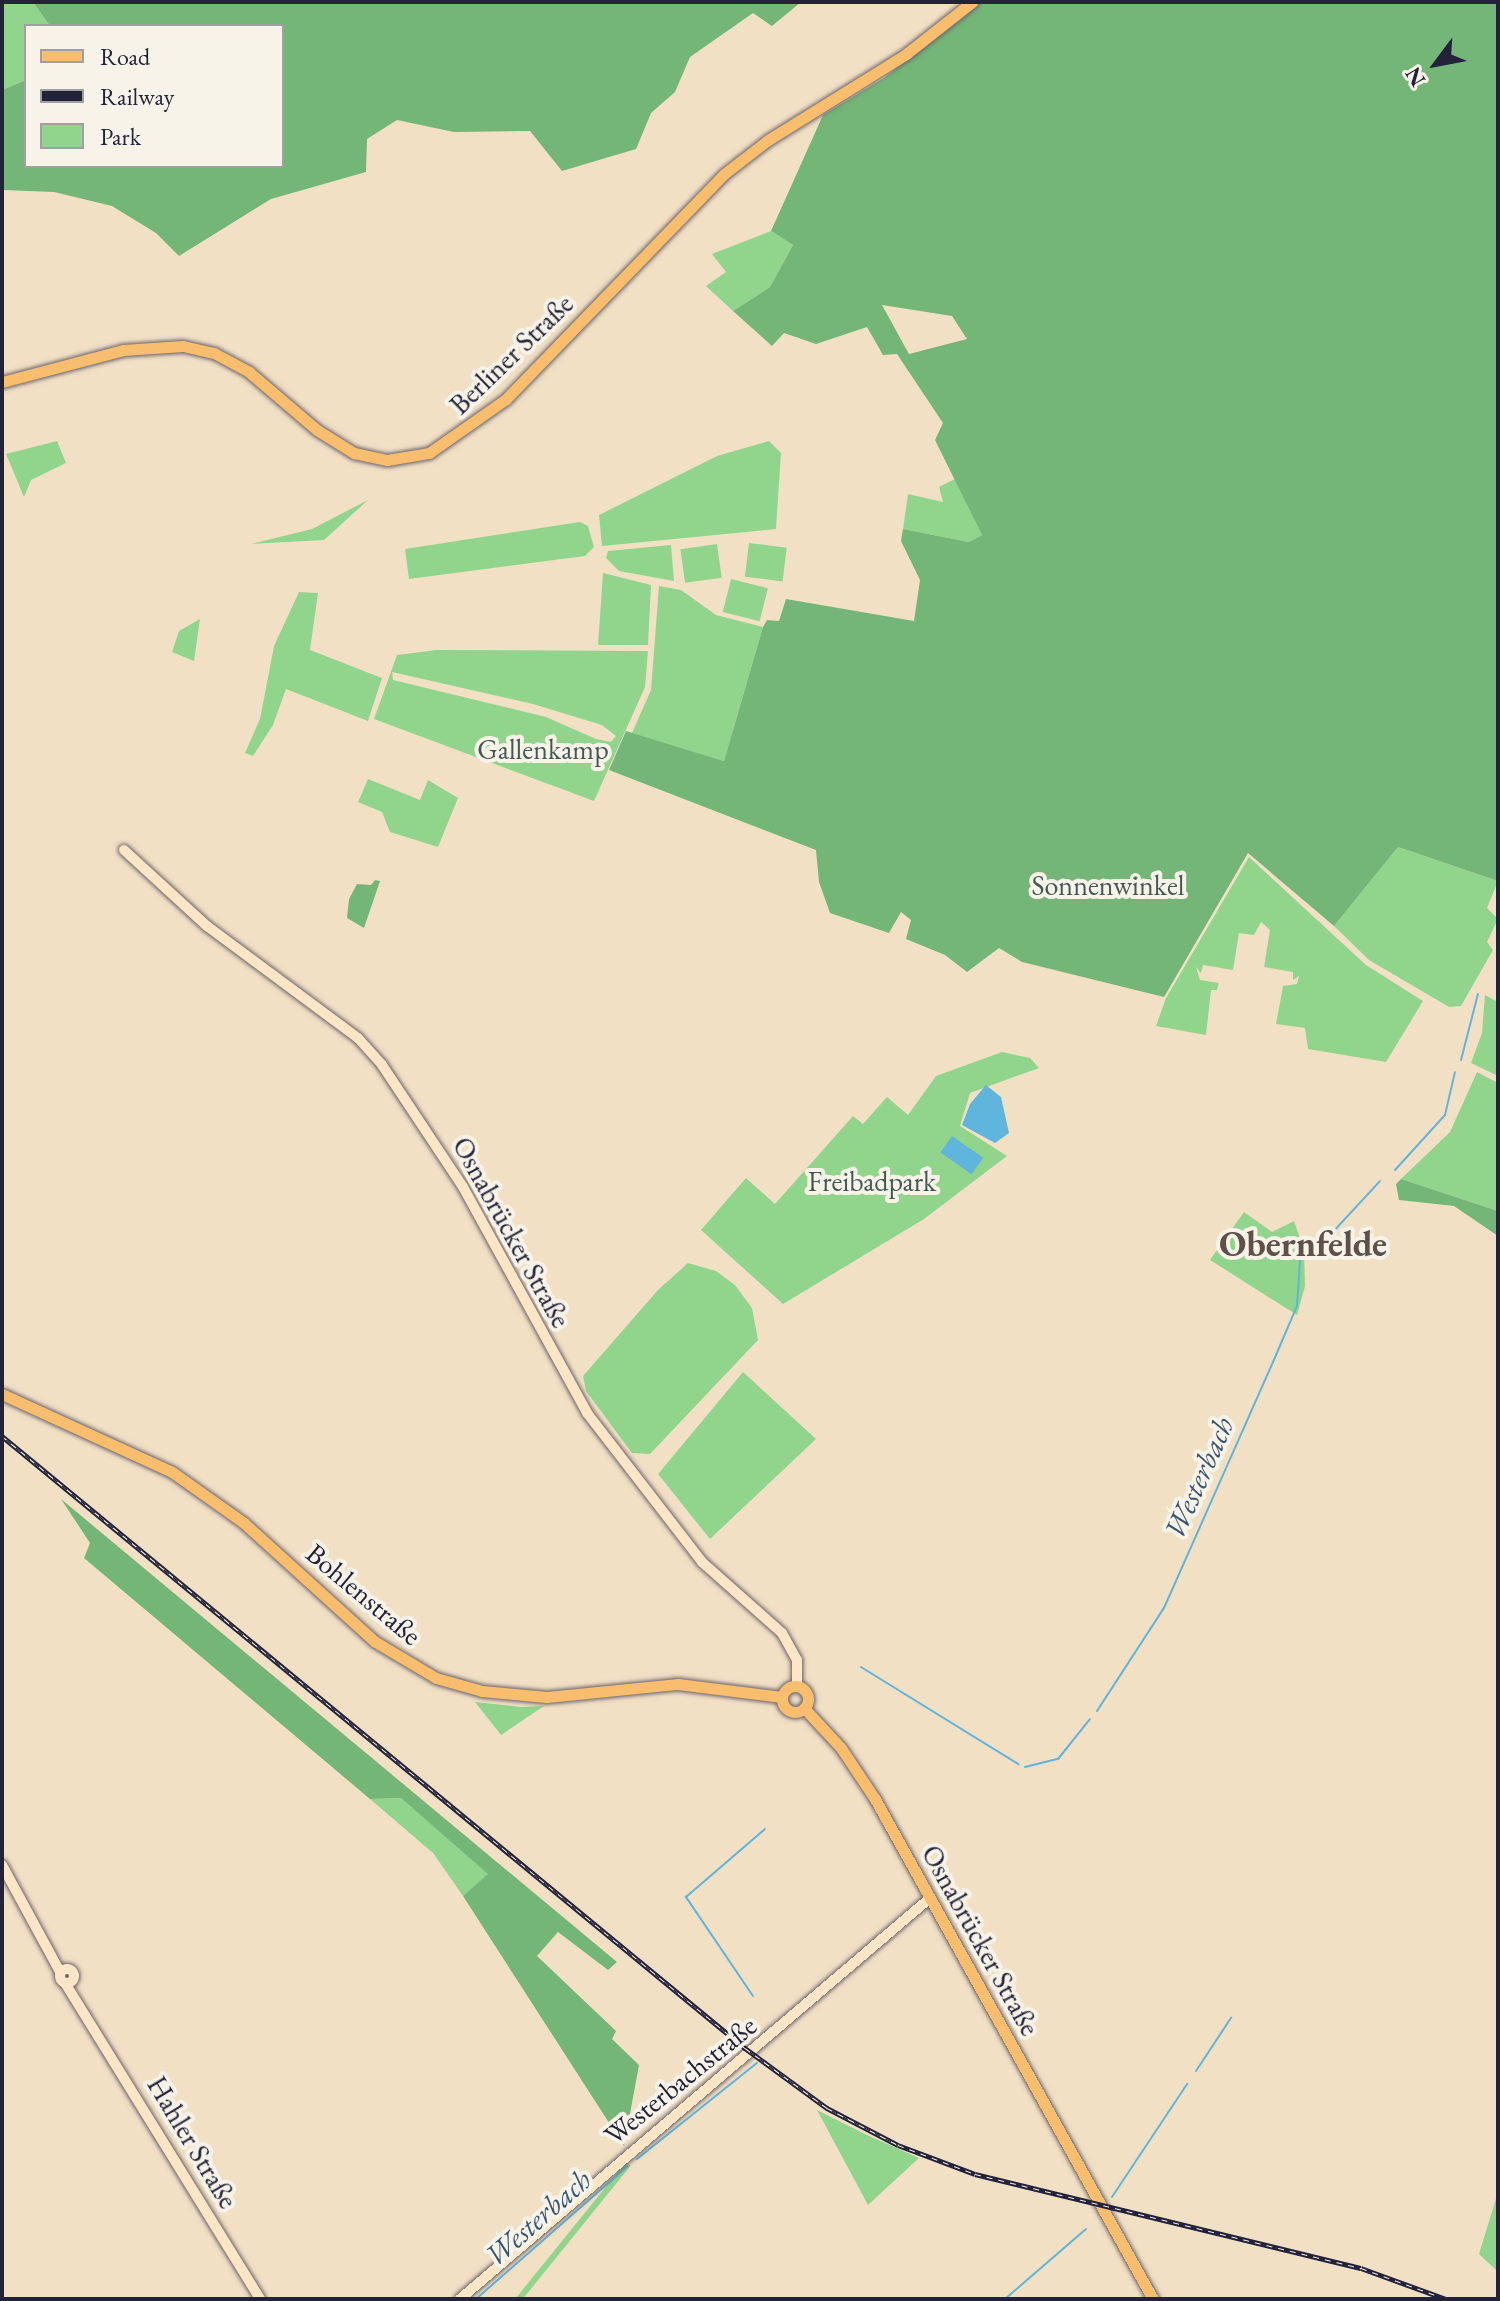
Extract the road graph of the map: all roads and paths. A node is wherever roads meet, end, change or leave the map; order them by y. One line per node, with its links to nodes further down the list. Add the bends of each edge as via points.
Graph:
1 (972, 2): 2 (main road, Berliner Straße, via 906,54 768,140 724,174 506,399 429,453 387,460 354,453 331,442 249,372 191,347 123,350)
2 (18, 380): 3 (main road, Berliner Straße); 4 (main road, Berliner Straße)
3 (2, 382)
4 (2, 389)
5 (124, 850): 7 (street, Osnabrücker Straße, via 207,926 358,1038 382,1065 463,1187 587,1413 692,1550 782,1633 797,1660)
6 (2, 1394): 8 (main road, Bohlenstraße, via 172,1472 244,1523 374,1641 456,1686 547,1697 701,1684)
7 (797, 1686): 8 (main road); 9 (main road, via 807,1693)
8 (782, 1697): 9 (main road, Bohlenstraße, via 787,1710)
9 (804, 1708): 11 (main road, Osnabrücker Straße, via 851,1762)
10 (2, 1865): 12 (street, Hahler Straße)
11 (930, 1898): 13 (street, Westerbachstraße); 14 (main road, Osnabrücker Straße)
12 (260, 2299)
13 (460, 2299)
14 (1153, 2299)

